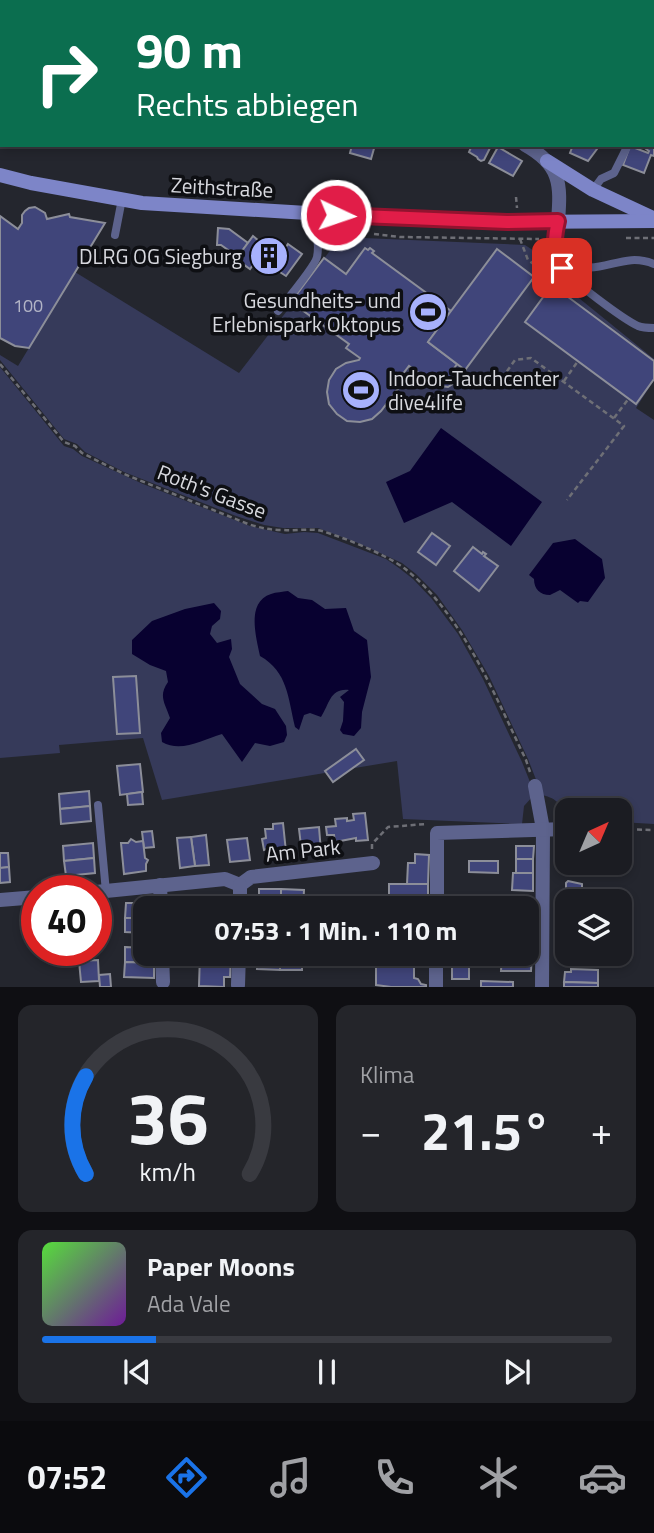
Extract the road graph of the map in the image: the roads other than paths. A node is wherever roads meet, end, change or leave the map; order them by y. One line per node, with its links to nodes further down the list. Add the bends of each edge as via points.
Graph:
1 (528, 147): 3 (street)
2 (627, 147): 5 (lane, via 614,173)
3 (547, 161): 5 (street); 9 (street, via 559,185)
4 (0, 175): 6 (street, Zeithstraße)
5 (593, 190): 8 (street)
6 (122, 199): 7 (street, Zeithstraße, via 142,204); 10 (lane)
7 (312, 213): 9 (street, Zeithstraße); 13 (lane, via 317,260)
8 (654, 220): 9 (street, Zeithstraße)
9 (558, 221): 11 (lane)
10 (116, 234)
11 (554, 247): 12 (lane, via 569,263 590,270 631,259); 14 (lane, via 562,268 579,283 625,318)
12 (654, 264)
13 (278, 311)
14 (654, 328)
15 (535, 786): 17 (street)
16 (98, 805): 20 (lane)
17 (543, 829): 18 (street); 26 (street, via 437,833); 35 (street)
18 (555, 829)
19 (373, 863): 22 (street, Am Park, via 251,877)
20 (100, 875)
21 (160, 885): 22 (street, Am Park, via 225,879); 23 (street, Am Park); 24 (street)
22 (240, 885): 25 (street)
23 (112, 891)
24 (160, 896)
25 (240, 896)
26 (436, 896)
27 (21, 898): 28 (street)
28 (0, 900)
29 (162, 966): 32 (street)
30 (239, 966): 33 (street)
31 (436, 966): 34 (street)
32 (163, 982)
33 (238, 985)
34 (436, 987)
35 (542, 987)

